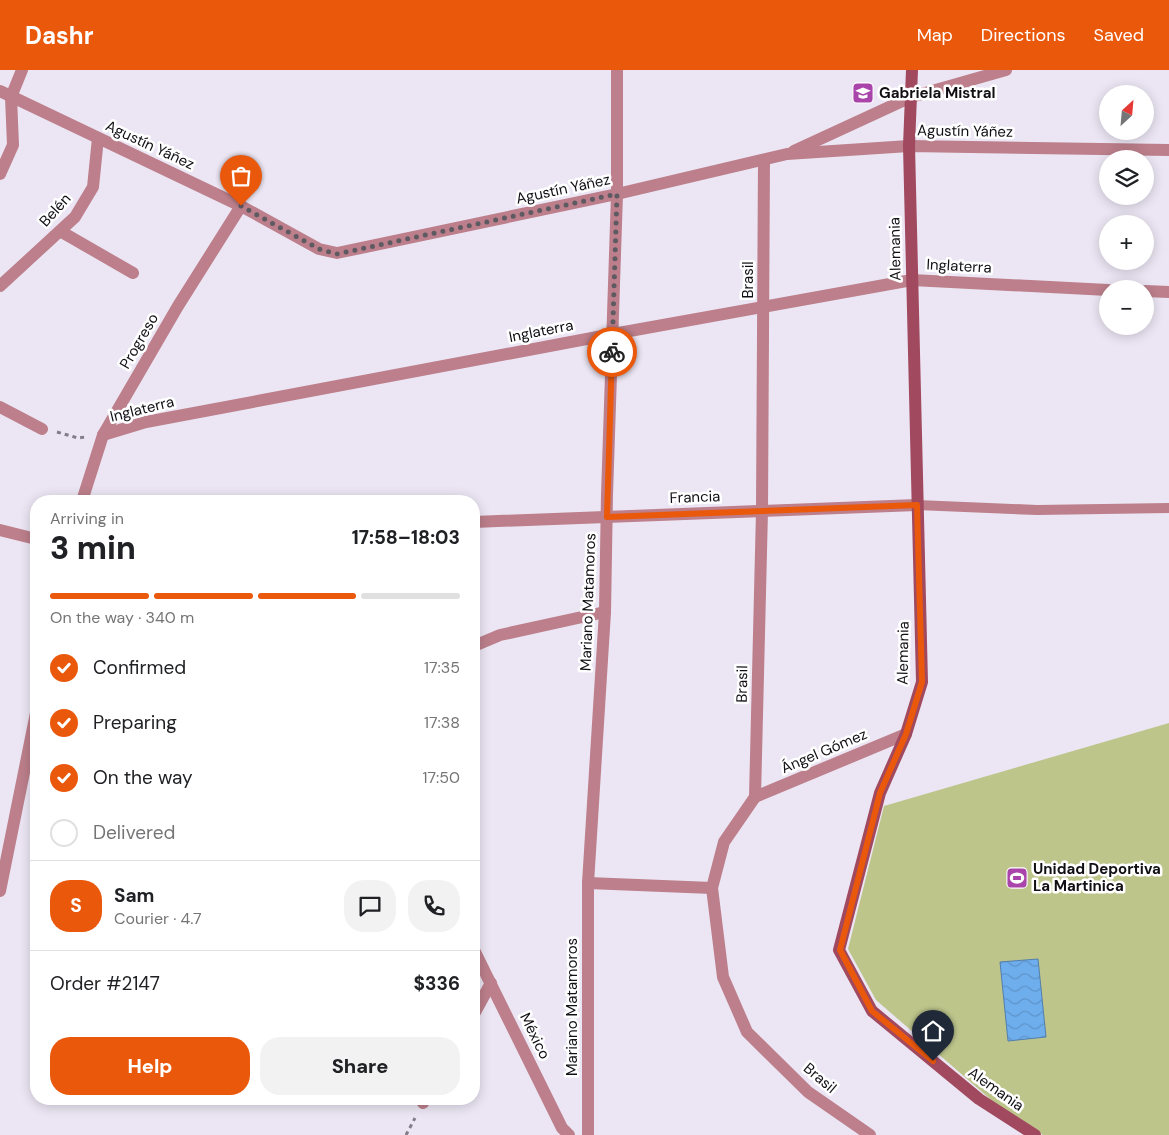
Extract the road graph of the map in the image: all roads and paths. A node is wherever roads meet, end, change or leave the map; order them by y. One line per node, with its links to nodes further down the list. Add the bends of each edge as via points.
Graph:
1 (22, 70): 5 (street)
2 (617, 70): 13 (street, Mariano Matamoros)
3 (912, 70): 6 (street, Alemania)
4 (1006, 70): 6 (street)
5 (6, 94): 7 (street, Agustín Yáñez); 12 (street, via 13,144)
6 (911, 97): 8 (street, Alemania); 10 (street)
7 (98, 138): 14 (street, Agustín Yáñez); 15 (street, Belén, via 94,187 74,217)
8 (909, 146): 9 (street, Agustín Yáñez); 10 (street, Agustín Yáñez); 17 (street, Alemania)
9 (1169, 150)
10 (787, 154): 11 (street, Agustín Yáñez)
11 (764, 160): 13 (street, Agustín Yáñez); 22 (street, Brasil)
12 (0, 174)
13 (617, 194): 14 (street, Agustín Yáñez, via 337,254 319,249); 23 (street, Mariano Matamoros)
14 (241, 206): 26 (street, Progreso, via 178,306)
15 (60, 230): 16 (street); 18 (street, Belén)
16 (132, 273)
17 (912, 280): 19 (street, Inglaterra); 22 (street, Inglaterra); 28 (street, Alemania)
18 (0, 286)
19 (1099, 290)
20 (1154, 291): 21 (street)
21 (1169, 292)
22 (764, 307): 23 (street, Inglaterra); 30 (street, Brasil)
23 (612, 334): 26 (street, Inglaterra, via 146,422); 31 (street, Mariano Matamoros)
24 (0, 407): 25 (street)
25 (42, 428): 26 (path, via 78,438)
26 (103, 436): 27 (street, Progreso)
27 (84, 495)
28 (917, 505): 29 (lane, via 1037,510); 30 (street, Francia); 37 (street, Alemania, via 922,682)
29 (1169, 508)
30 (762, 511): 31 (street, Francia); 39 (street, Brasil)
31 (607, 517): 32 (street, Francia); 35 (street, Mariano Matamoros)
32 (480, 522)
33 (0, 530): 34 (street)
34 (30, 538)
35 (605, 612): 36 (street, via 500,636); 40 (street, Mariano Matamoros)
36 (480, 644)
37 (906, 734): 39 (street, Ángel Gómez); 49 (street, Alemania, via 880,793 840,950 872,1011 979,1099)
38 (30, 756): 42 (street)
39 (755, 797): 41 (street, Brasil, via 724,842)
40 (588, 883): 41 (street); 47 (street, Mariano Matamoros)
41 (712, 888): 48 (street, Brasil, via 723,977 747,1032 808,1092)
42 (0, 891)
43 (480, 962): 44 (street, México)
44 (491, 983): 45 (street); 46 (street, México, via 562,1128)
45 (480, 1003)
46 (569, 1135)
47 (588, 1135)
48 (870, 1135)
49 (1035, 1135)

